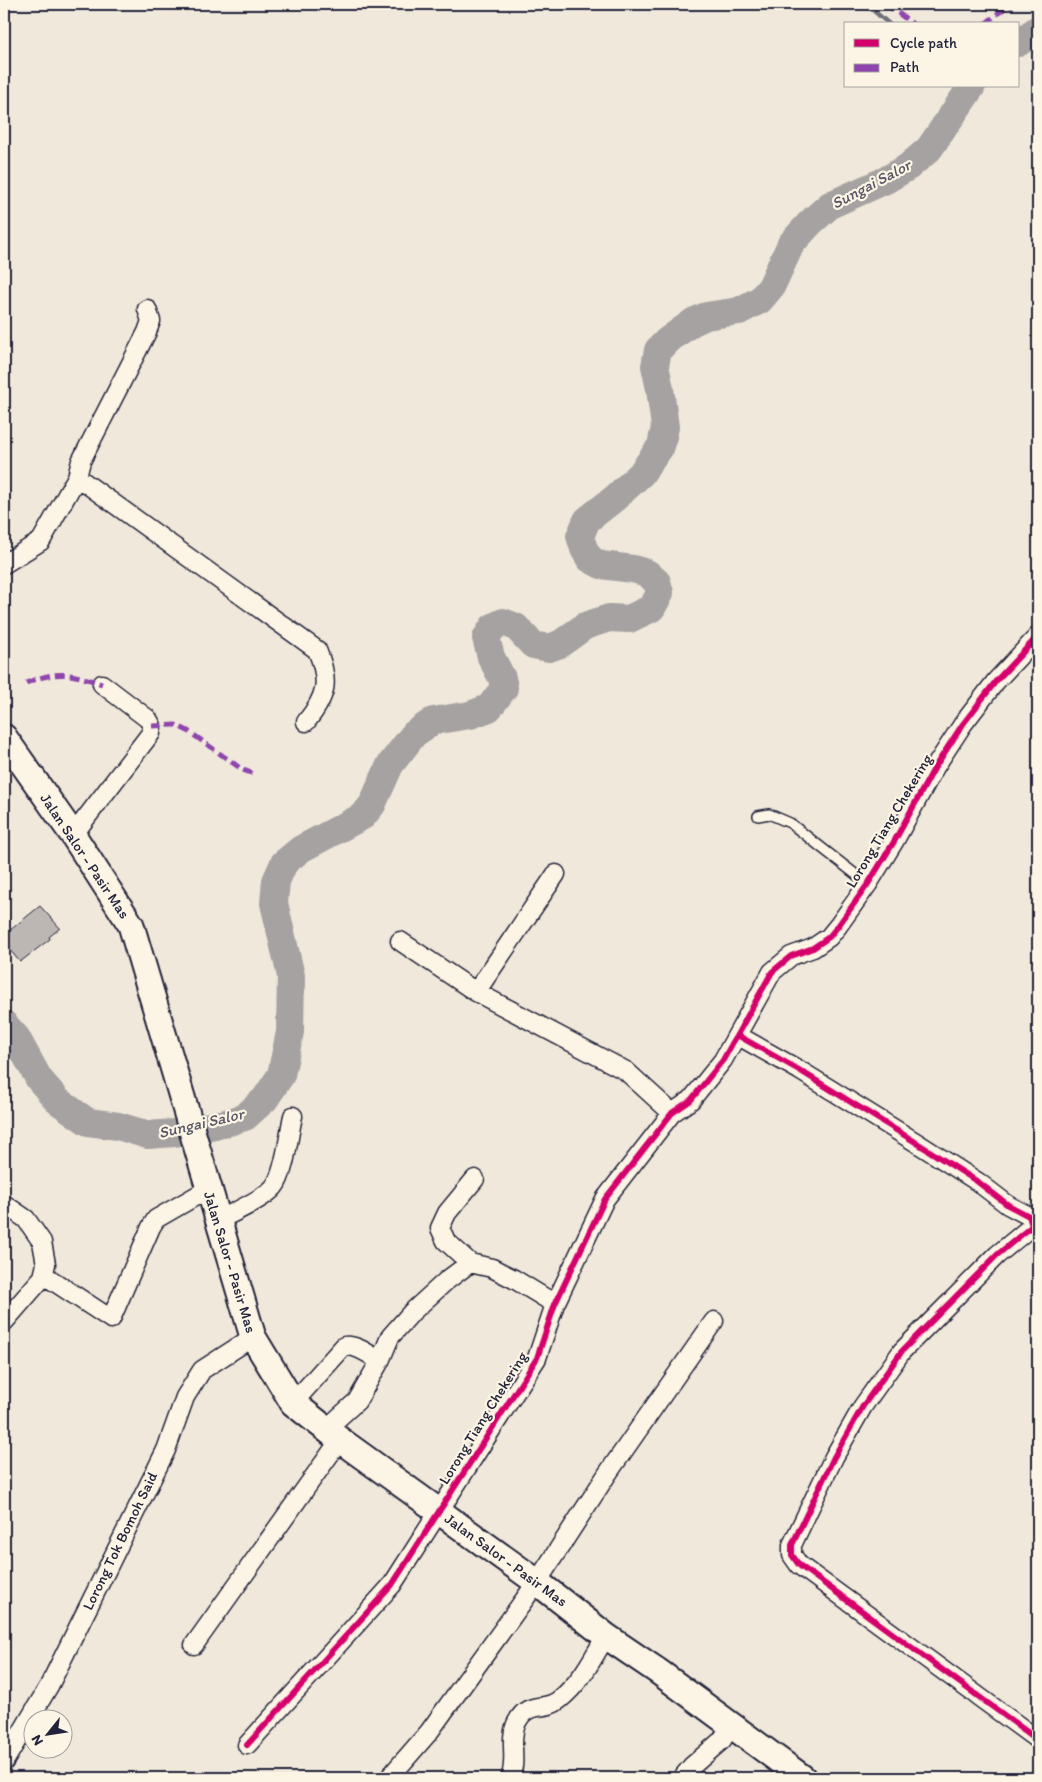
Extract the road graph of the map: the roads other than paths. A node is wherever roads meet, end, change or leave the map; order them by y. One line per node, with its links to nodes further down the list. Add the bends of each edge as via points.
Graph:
1 (147, 309): 2 (street, via 151,322 147,332 81,461)
2 (77, 477): 3 (street, via 41,540); 6 (street, via 317,650 325,668 325,686 318,707)
3 (4, 564)
4 (1038, 636): 11 (street, Lorong Tiang Chekering, via 996,681 963,724)
5 (102, 684): 9 (street, via 148,720 151,732)
6 (306, 722)
7 (4, 737): 9 (main road, Jalan Salor - Pasir Mas)
8 (758, 816): 11 (lane, via 769,814 790,823)
9 (73, 835): 18 (main road, Jalan Salor - Pasir Mas, via 131,925)
10 (556, 874): 13 (street)
11 (868, 884): 14 (street, Lorong Tiang Chekering, via 829,937 813,948 791,956 772,972)
12 (400, 941): 13 (street)
13 (476, 992): 15 (street, via 626,1071)
14 (737, 1035): 15 (street, Lorong Tiang Chekering, via 723,1060 691,1100); 35 (street, via 917,1143 1029,1216 1032,1226 997,1256 902,1351 863,1406 834,1457 792,1545 792,1555 799,1565)
15 (672, 1113): 23 (street, Lorong Tiang Chekering, via 605,1200)
16 (293, 1116): 20 (street, via 281,1175 274,1187)
17 (475, 1179): 21 (street, via 446,1213 440,1228 446,1241)
18 (208, 1190): 20 (main road, Jalan Salor - Pasir Mas); 22 (street, via 156,1219 111,1319)
19 (4, 1204): 22 (street, via 26,1219 42,1242 46,1264)
20 (217, 1221): 26 (main road, Jalan Salor - Pasir Mas)
21 (470, 1263): 23 (street, via 492,1268); 27 (street, via 412,1312 390,1337)
22 (43, 1277): 25 (street)
23 (555, 1304): 30 (street, Lorong Tiang Chekering, via 538,1358)
24 (714, 1321): 31 (street)
25 (4, 1322)
26 (253, 1338): 28 (main road, Jalan Salor - Pasir Mas); 37 (street, Lorong Tok Bomoh Said, via 202,1370 185,1397 161,1458 48,1686)
27 (380, 1361): 28 (street, via 355,1347 344,1346); 29 (street)
28 (293, 1403): 29 (main road, Jalan Salor - Pasir Mas)
29 (333, 1435): 30 (main road, Jalan Salor - Pasir Mas); 33 (street)
30 (439, 1511): 31 (main road, Jalan Salor - Pasir Mas); 36 (street, Lorong Tiang Chekering, via 392,1584)
31 (537, 1582): 32 (main road, Jalan Salor - Pasir Mas); 38 (street, via 429,1732)
32 (606, 1636): 34 (main road, Jalan Salor - Pasir Mas); 39 (street, via 580,1680 557,1702 529,1708 517,1720)
33 (194, 1644)
34 (731, 1725): 40 (street, via 722,1740); 41 (main road, Jalan Salor - Pasir Mas)
35 (1038, 1740)
36 (247, 1746)
37 (4, 1762)
38 (389, 1778)
39 (510, 1778)
40 (682, 1778)
41 (803, 1778)

